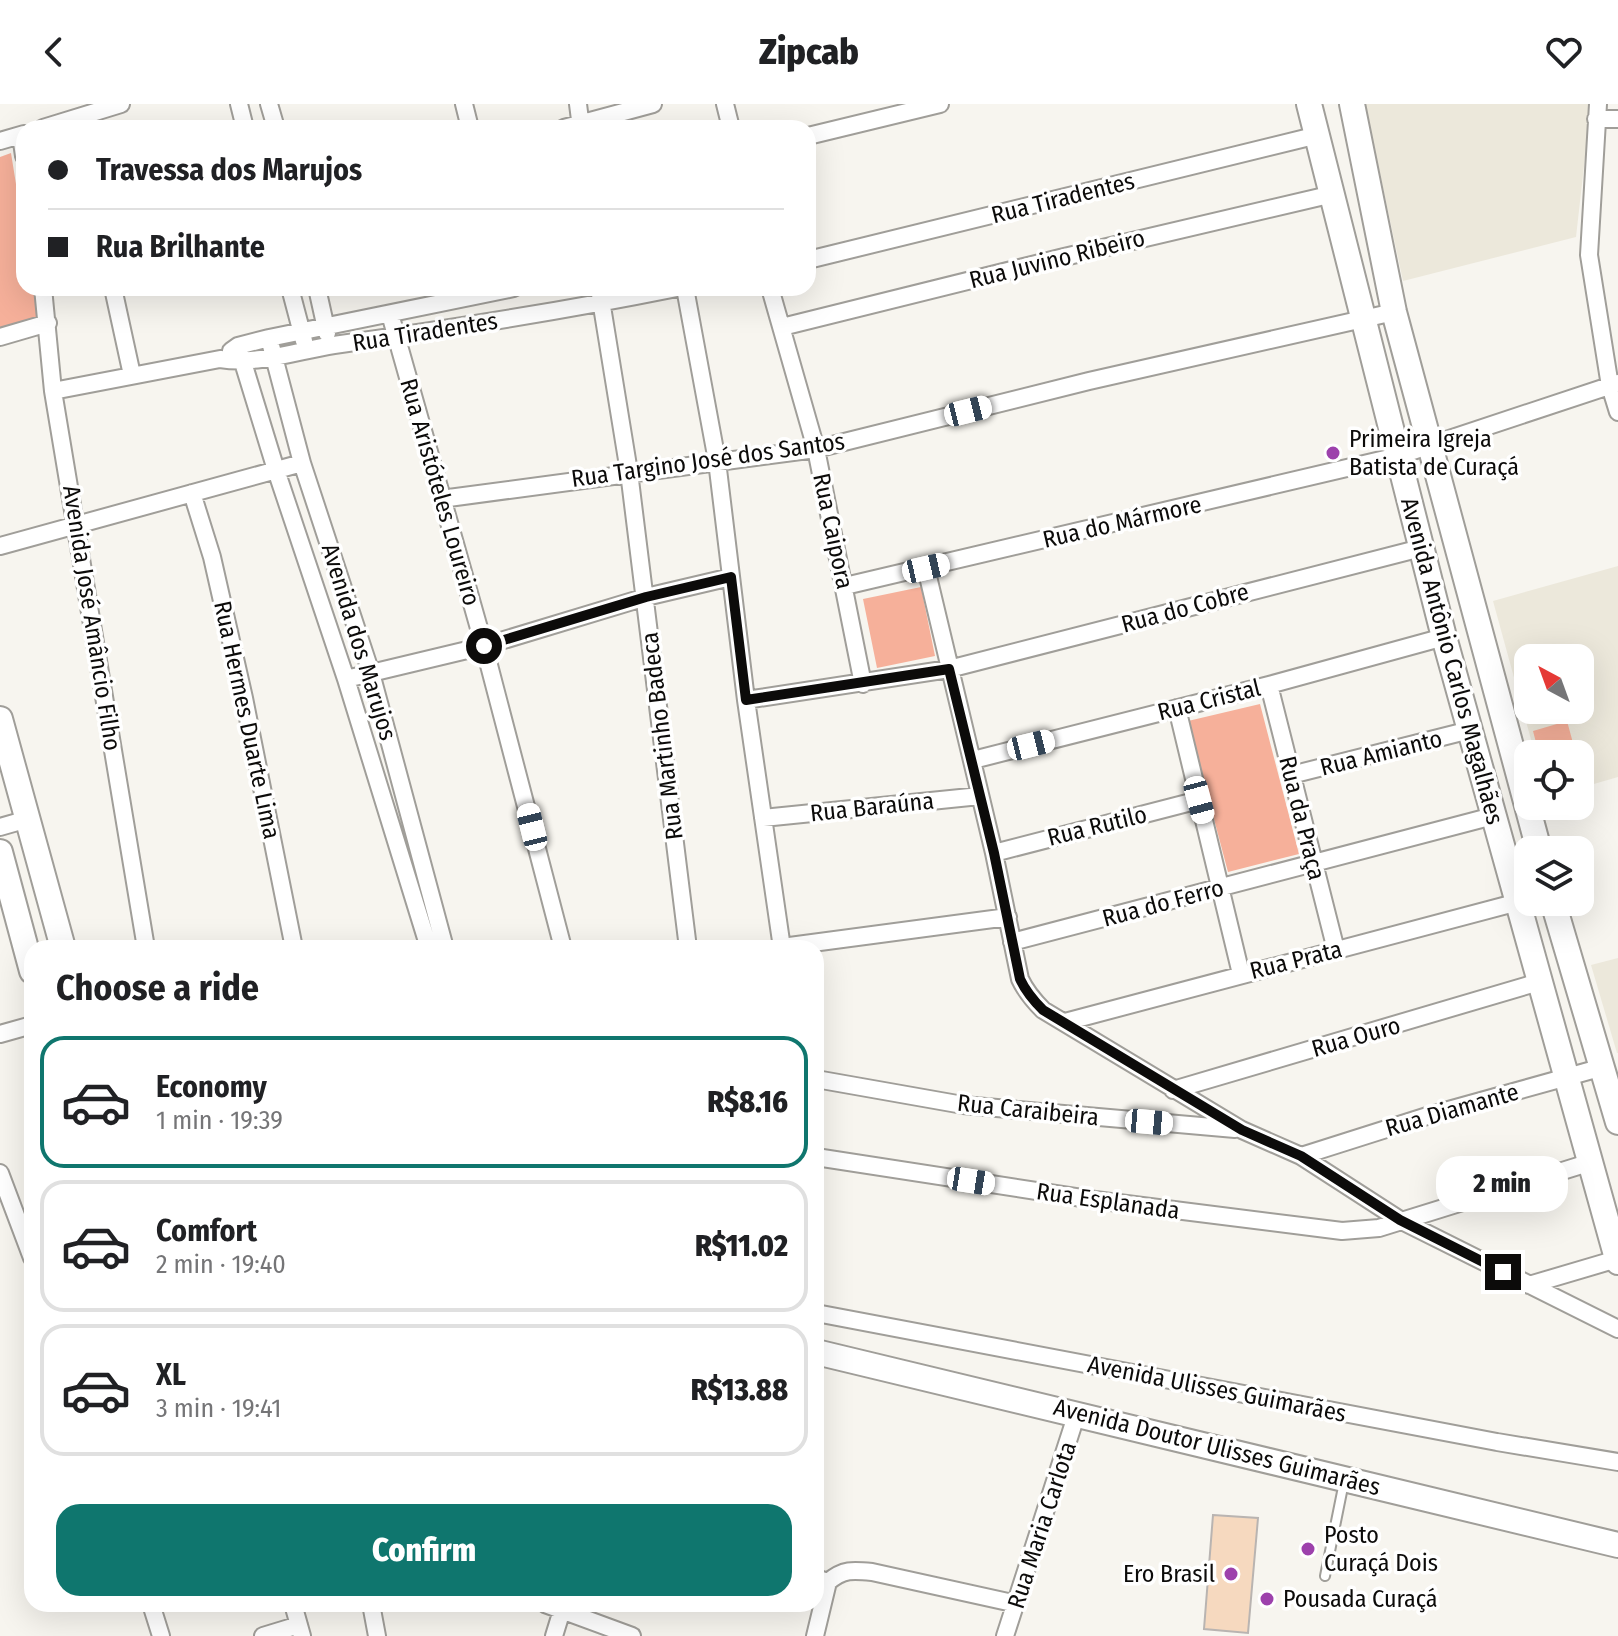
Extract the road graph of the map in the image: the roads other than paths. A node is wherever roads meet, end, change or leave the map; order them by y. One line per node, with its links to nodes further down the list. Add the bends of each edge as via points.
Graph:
1 (121, 104): 7 (street)
2 (653, 104): 9 (street)
3 (940, 104): 10 (street)
4 (1309, 104): 11 (street, Avenida Antônio Carlos Magalhães)
5 (1352, 104): 23 (street, Avenida Antônio Carlos Magalhães)
6 (1597, 112): 8 (street); 39 (street, via 1589,255)
7 (75, 117)
8 (1618, 119)
9 (599, 120)
10 (816, 134)
11 (1318, 135): 12 (street, Avenida Antônio Carlos Magalhães); 13 (street, Rua Tiradentes)
12 (1333, 194): 26 (street, Avenida Antônio Carlos Magalhães); 29 (street, Rua Juvino Ribeiro)
13 (816, 258)
14 (44, 296): 27 (street, Avenida José Amâncio Filho)
15 (115, 296): 38 (street)
16 (292, 296): 30 (street)
17 (319, 296): 28 (street)
18 (470, 296): 24 (street, Rua Tiradentes)
19 (507, 296): 25 (street)
20 (600, 296): 25 (street, Rua Tiradentes); 48 (street, Rua Martinho Badeca)
21 (686, 296): 45 (street)
22 (772, 296): 29 (street, Rua Caipora)
23 (1394, 312): 26 (street, Rua Targino José dos Santos); 42 (street, Avenida Antônio Carlos Magalhães)
24 (390, 314): 28 (street, Rua Tiradentes); 32 (street, Rua Aristóteles Loureiro)
25 (510, 319): 32 (street, Rua Tiradentes)
26 (1364, 320): 43 (street, Rua Targino José dos Santos); 44 (street, Avenida Antônio Carlos Magalhães)
27 (48, 323): 31 (street); 40 (street, Avenida José Amâncio Filho)
28 (326, 325): 30 (street, Rua Tiradentes); 34 (street)
29 (782, 327): 43 (street, Rua Caipora)
30 (302, 331): 33 (street, Rua Tiradentes); 35 (street)
31 (0, 337)
32 (396, 337): 34 (street, Rua Tiradentes); 50 (street, Rua Aristóteles Loureiro)
33 (269, 338): 36 (street, Rua Tiradentes); 37 (street, Avenida dos Marujos)
34 (329, 346): 35 (street, Rua Tiradentes)
35 (306, 351): 37 (street, Rua Tiradentes)
36 (240, 354): 37 (street, Rua Tiradentes); 38 (street, Rua Tiradentes); 47 (street, Avenida dos Marujos)
37 (273, 357): 46 (street, Avenida dos Marujos)
38 (132, 375): 40 (street, Rua Tiradentes)
39 (1614, 385): 41 (street); 42 (street, Rua do Mármore)
40 (53, 391): 51 (street, Avenida José Amâncio Filho)
41 (1618, 412)
42 (1429, 448): 44 (street, Rua do Mármore); 77 (street, Avenida Antônio Carlos Magalhães)
43 (816, 449): 45 (street, Rua Targino José dos Santos); 56 (street, Rua Caipora)
44 (1398, 456): 53 (street, Avenida Antônio Carlos Magalhães); 54 (street, Rua do Mármore)
45 (717, 461): 48 (street, Rua Targino José dos Santos); 55 (street)
46 (302, 463): 47 (street); 61 (street, Avenida dos Marujos)
47 (276, 470): 49 (street); 62 (street, Avenida dos Marujos)
48 (629, 472): 50 (street, Rua Targino José dos Santos); 57 (street, Rua Martinho Badeca)
49 (192, 493): 51 (street); 89 (street, Rua Hermes Duarte Lima, via 244,698)
50 (441, 499): 59 (street, Rua Aristóteles Loureiro)
51 (77, 523): 52 (street); 88 (street, Avenida José Amâncio Filho)
52 (0, 546)
53 (1421, 548): 58 (street, Avenida Antônio Carlos Magalhães); 60 (street, Rua do Cobre)
54 (926, 568): 56 (street, Rua do Mármore); 60 (street)
55 (731, 577): 57 (street); 65 (street)
56 (845, 586): 63 (street, Rua Caipora)
57 (646, 597): 59 (street); 93 (street, Rua Martinho Badeca)
58 (1444, 637): 64 (street, Rua Cristal); 68 (street, Avenida Antônio Carlos Magalhães)
59 (484, 646): 61 (street); 92 (street, Rua Aristóteles Loureiro)
60 (949, 669): 63 (street, Rua do Cobre); 69 (street)
61 (371, 673): 62 (street); 91 (street, Avenida dos Marujos)
62 (346, 679): 90 (street, Avenida dos Marujos)
63 (863, 684): 65 (street, Rua do Cobre)
64 (1269, 685): 66 (street, Rua Cristal); 70 (street, Rua da Praça)
65 (746, 700): 74 (street)
66 (1177, 708): 69 (street, Rua Cristal); 72 (street)
67 (0, 719): 75 (street)
68 (1470, 730): 70 (street, Rua Amianto); 73 (street, Avenida Antônio Carlos Magalhães)
69 (973, 760): 71 (street)
70 (1291, 775): 80 (street, Rua da Praça)
71 (980, 796): 74 (street, Rua Baraúna); 79 (street)
72 (1199, 800): 79 (street, Rua Rutilo); 82 (street)
73 (1493, 816): 80 (street, Rua do Ferro); 81 (street, Avenida Antônio Carlos Magalhães)
74 (763, 818): 94 (street)
75 (28, 819): 76 (street); 87 (street)
76 (0, 827)
77 (1535, 836)
78 (0, 852): 95 (street)
79 (994, 853): 86 (street)
80 (1313, 865): 82 (street, Rua do Ferro); 98 (street, Rua da Praça)
81 (1514, 878)
82 (1222, 888): 97 (street, Rua do Ferro); 99 (street)
83 (1514, 903): 98 (street, Rua Prata)
84 (1525, 916): 100 (street, Avenida Antônio Carlos Magalhães)
85 (1557, 916): 104 (street)
86 (1008, 917): 96 (street); 97 (street)
87 (61, 940)
88 (145, 940)
89 (292, 940)
90 (427, 940)
91 (443, 940)
92 (561, 940)
93 (687, 940)
94 (781, 940)
95 (24, 941)
96 (824, 942)
97 (1012, 942): 101 (street, via 1026,992)
98 (1336, 950): 99 (street, Rua Prata)
99 (1241, 974): 101 (street, Rua Prata)
100 (1539, 982): 105 (street, Avenida Antônio Carlos Magalhães); 107 (street, Rua Ouro)
101 (1065, 1022): 107 (street)
102 (24, 1027): 103 (street)
103 (0, 1034)
104 (1603, 1067): 105 (street, Rua Diamante); 108 (street)
105 (1566, 1077): 110 (street, Rua Diamante); 112 (street, Avenida Antônio Carlos Magalhães)
106 (824, 1080): 109 (street, Rua Caraibeira, via 963,1105)
107 (1173, 1090): 109 (street)
108 (1618, 1122)
109 (1242, 1130): 110 (street)
110 (1301, 1156): 114 (street)
111 (824, 1158): 114 (street, Rua Esplanada, via 1342,1231)
112 (1588, 1163): 114 (street, Rua Esplanada); 116 (street, Avenida Antônio Carlos Magalhães)
113 (0, 1173): 115 (street)
114 (1400, 1220): 117 (street)
115 (24, 1237)
116 (1618, 1261): 117 (street)
117 (1529, 1285): 119 (street)
118 (824, 1315): 122 (street, Avenida Ulisses Guimarães)
119 (1618, 1329)
120 (824, 1354): 121 (street, Avenida Doutor Ulisses Guimarães)
121 (1077, 1413): 123 (street, Avenida Doutor Ulisses Guimarães); 127 (street, Rua Maria Carlota)
122 (1618, 1462)
123 (1345, 1478): 124 (street, Avenida Doutor Ulisses Guimarães); 125 (lane)
124 (1618, 1545)
125 (1325, 1576)
126 (824, 1579): 127 (street, via 852,1570 872,1572)
127 (1017, 1604): 140 (street, Rua Maria Carlota)
128 (154, 1612): 134 (street)
129 (372, 1612): 136 (street)
130 (561, 1612): 137 (street)
131 (567, 1612): 138 (street)
132 (818, 1612): 139 (street)
133 (300, 1630): 135 (street)
134 (161, 1636)
135 (263, 1636)
136 (377, 1636)
137 (554, 1636)
138 (632, 1636)
139 (815, 1636)
140 (1005, 1636)

